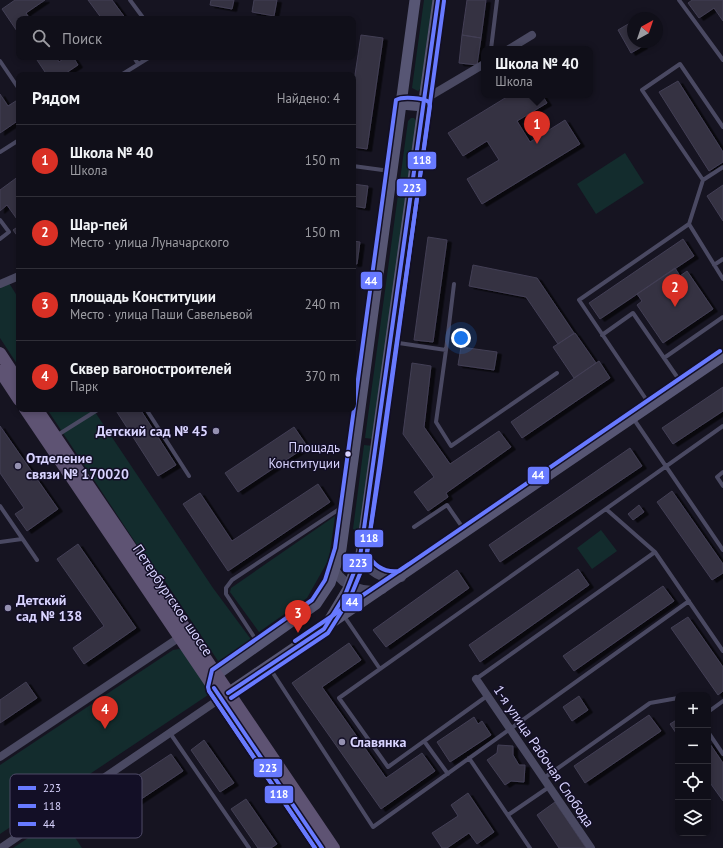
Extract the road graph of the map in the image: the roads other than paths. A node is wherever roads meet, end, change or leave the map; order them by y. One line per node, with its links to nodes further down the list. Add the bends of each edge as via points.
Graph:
1 (130, 0): 6 (lane)
2 (415, 0): 19 (main road)
3 (438, 0): 18 (main road)
4 (497, 0): 8 (lane)
5 (679, 0): 13 (lane)
6 (142, 16)
7 (532, 35): 9 (street)
8 (491, 46)
9 (514, 46)
10 (0, 60): 17 (lane)
11 (136, 60): 14 (lane)
12 (145, 60): 14 (lane)
13 (723, 60)
14 (138, 64): 16 (lane)
15 (481, 66): 18 (street)
16 (126, 72)
17 (16, 84)
18 (424, 103): 19 (main road); 38 (main road)
19 (401, 104): 25 (main road)
20 (723, 127): 26 (lane, via 680,64 642,90)
21 (16, 142): 22 (lane)
22 (0, 151)
23 (356, 166): 25 (lane)
24 (723, 167): 26 (lane)
25 (392, 171): 60 (main road)
26 (703, 180): 28 (lane)
27 (0, 220): 29 (lane, via 9,232)
28 (689, 224): 31 (lane); 37 (lane, via 578,300)
29 (0, 239)
30 (723, 258): 31 (lane)
31 (714, 265): 33 (lane)
32 (16, 277): 34 (street)
33 (723, 279)
34 (0, 284)
35 (454, 284): 39 (lane)
36 (723, 318): 42 (lane)
37 (602, 335): 42 (lane, via 633,313); 48 (lane)
38 (392, 342): 39 (lane); 69 (main road)
39 (446, 350): 43 (lane, via 436,422 451,446)
40 (0, 353): 44 (main road)
41 (723, 356): 46 (main road)
42 (664, 358): 46 (lane)
43 (557, 373)
44 (16, 377)
45 (2, 379): 47 (main road)
46 (682, 384): 48 (main road)
47 (16, 396)
48 (650, 406): 53 (main road)
49 (27, 412): 78 (main road, Петербургское шоссе)
50 (39, 412): 55 (main road, Петербургское шоссе)
51 (94, 412): 55 (lane)
52 (148, 412): 58 (lane)
53 (632, 418): 56 (lane); 64 (main road)
54 (723, 426): 56 (lane)
55 (56, 437): 78 (main road, Петербургское шоссе)
56 (666, 466): 62 (lane); 67 (lane)
57 (723, 472): 59 (lane, via 717,477)
58 (189, 476)
59 (723, 486)
60 (347, 504): 71 (main road); 79 (lane, via 232,580 226,588 226,594)
61 (0, 506): 65 (lane)
62 (606, 509): 68 (lane); 82 (lane)
63 (414, 528): 64 (lane, via 447,505)
64 (466, 532): 72 (main road)
65 (22, 539): 66 (lane); 70 (lane)
66 (0, 542)
67 (723, 550)
68 (655, 552): 75 (lane); 84 (lane)
69 (361, 554): 72 (street, via 367,565 377,574); 73 (main road)
70 (37, 560)
71 (335, 572): 73 (street); 79 (main road, via 327,590 314,606)
72 (401, 576): 74 (main road)
73 (349, 586): 74 (street, via 365,591); 77 (main road)
74 (384, 588): 76 (main road)
75 (689, 601): 80 (lane); 90 (lane)
76 (344, 615): 77 (main road); 82 (lane)
77 (324, 629): 81 (main road)
78 (183, 635): 83 (main road, Петербургское шоссе); 85 (main road, Петербургское шоссе); 95 (street)
79 (260, 645): 83 (main road)
80 (723, 651)
81 (268, 666): 85 (main road); 98 (lane, via 373,827)
82 (380, 669): 93 (lane, via 339,698 388,767)
83 (216, 674): 85 (main road, Петербургское шоссе)
84 (476, 679): 86 (street, 1-я улица Рабочая Слобода)
85 (221, 693): 91 (street); 105 (main road, Петербургское шоссе); 106 (main road, Петербургское шоссе)
86 (487, 696): 90 (street, 1-я улица Рабочая Слобода); 93 (lane)
87 (675, 699): 99 (lane, via 650,703)
88 (723, 701): 89 (lane)
89 (711, 710)
90 (510, 729): 96 (lane); 99 (street, 1-я улица Рабочая Слобода)
91 (170, 732): 97 (street); 104 (lane)
92 (711, 736): 94 (lane)
93 (424, 741): 98 (lane)
94 (723, 754)
95 (0, 757)
96 (469, 758): 98 (lane); 101 (lane)
97 (109, 774)
98 (448, 774)
99 (544, 778): 100 (street, 1-я улица Рабочая Слобода)
100 (549, 787): 101 (lane); 108 (street, 1-я улица Рабочая Слобода)
101 (508, 815): 107 (lane)
102 (16, 838): 103 (street)
103 (1, 848)
104 (250, 848)
105 (322, 848)
106 (334, 848)
107 (530, 848)
108 (591, 848)

